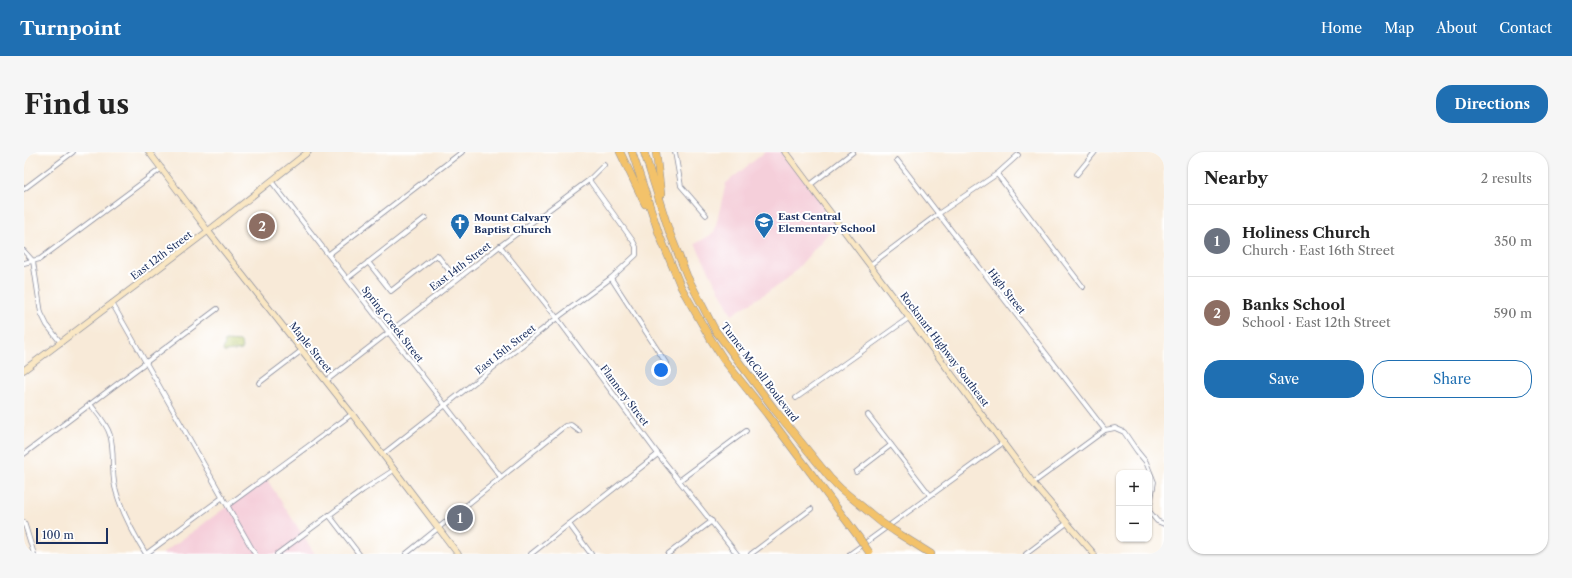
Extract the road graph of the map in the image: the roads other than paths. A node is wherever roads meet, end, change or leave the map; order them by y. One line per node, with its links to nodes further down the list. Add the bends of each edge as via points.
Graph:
1 (73, 152): 22 (street)
2 (150, 152): 16 (main road, Maple Street)
3 (308, 152): 20 (main road, East 12th Street)
4 (462, 152): 31 (street)
5 (620, 152): 28 (highway)
6 (632, 152): 28 (highway, Turner McCall Boulevard)
7 (644, 152): 23 (highway, Turner McCall Boulevard)
8 (656, 152): 23 (highway)
9 (675, 152): 25 (street, via 682,186)
10 (785, 152): 21 (main road, Rockmart Highway Southeast)
11 (853, 152): 21 (street)
12 (1095, 152): 18 (street)
13 (1018, 155): 17 (street)
14 (897, 160): 24 (street, High Street)
15 (604, 165): 19 (street, East 14th Street)
16 (162, 168): 27 (main road, Maple Street); 32 (street, via 40,259)
17 (996, 174): 24 (street); 39 (street)
18 (1077, 174)
19 (589, 180): 29 (street, East 14th Street); 37 (street, East 15th Street, via 636,247 636,255)
20 (271, 181): 27 (main road, East 12th Street); 31 (street, Spring Creek Street)
21 (810, 185): 35 (main road, Rockmart Highway Southeast)
22 (24, 189)
23 (662, 208): 95 (highway, Turner McCall Boulevard, bridge, via 687,276 715,330 775,410 841,489 882,523)
24 (938, 214): 35 (street); 57 (street, High Street)
25 (706, 215)
26 (425, 218): 33 (street)
27 (208, 231): 40 (main road, East 12th Street); 46 (main road, Maple Street)
28 (659, 234): 81 (highway, Turner McCall Boulevard, bridge, via 681,287 724,360)
29 (500, 246): 38 (street, East 14th Street); 43 (street, Flannery Street)
30 (24, 251): 32 (street)
31 (329, 254): 36 (street, Spring Creek Street)
32 (33, 261): 34 (street); 45 (street, via 41,313)
33 (368, 262): 36 (street); 38 (street, via 391,291 437,255)
34 (24, 263)
35 (870, 265): 42 (main road, Rockmart Highway Southeast)
36 (348, 278): 44 (street, Spring Creek Street)
37 (611, 278): 43 (street, East 15th Street); 48 (street)
38 (456, 279): 44 (street, East 14th Street)
39 (1083, 287)
40 (112, 303): 45 (main road, East 12th Street); 47 (street)
41 (217, 309): 47 (street)
42 (910, 317): 52 (street); 60 (main road, Rockmart Highway Southeast)
43 (557, 318): 54 (street, East 15th Street); 64 (street, Flannery Street)
44 (389, 331): 50 (street, East 14th Street); 54 (street, Spring Creek Street)
45 (61, 343): 49 (main road, East 12th Street)
46 (301, 351): 50 (main road, Maple Street); 51 (street)
47 (147, 362): 53 (street); 71 (street)
48 (666, 363)
49 (24, 370)
50 (326, 381): 55 (main road, Maple Street)
51 (259, 383)
52 (796, 398)
53 (90, 404): 62 (street); 83 (street, via 110,436 117,495 134,535)
54 (445, 405): 63 (street, East 15th Street); 67 (street, Spring Creek Street)
55 (352, 414): 63 (main road, Maple Street); 72 (street)
56 (868, 415): 61 (street)
57 (1105, 430): 69 (street); 79 (street, via 1115,428 1124,432 1146,462 1154,482 1149,510 1157,521)
58 (579, 431): 67 (street, via 571,425 565,426)
59 (746, 431): 68 (street)
60 (1004, 442): 69 (main road, Rockmart Highway Southeast); 70 (street)
61 (891, 445): 66 (street); 70 (street)
62 (24, 454)
63 (383, 454): 65 (main road, Maple Street)
64 (658, 454): 68 (street, Flannery Street); 78 (street)
65 (394, 470): 74 (street); 80 (main road, Maple Street)
66 (856, 472)
67 (501, 477): 80 (street)
68 (680, 480): 75 (street, Flannery Street)
69 (1033, 483): 77 (main road, Rockmart Highway Southeast)
70 (930, 496): 94 (street)
71 (223, 497): 72 (street); 83 (street)
72 (228, 505): 84 (street)
73 (811, 509): 93 (street)
74 (329, 515): 85 (street); 86 (street)
75 (712, 521): 91 (street); 92 (street, Flannery Street)
76 (24, 522): 82 (street)
77 (1067, 523): 96 (street); 97 (main road, Rockmart Highway Southeast)
78 (569, 524): 89 (street); 90 (street)
79 (1164, 524)
80 (439, 527): 87 (street); 88 (main road, Maple Street)
81 (870, 553)
82 (34, 554)
83 (146, 554)
84 (255, 554)
85 (277, 554)
86 (359, 554)
87 (406, 554)
88 (458, 554)
89 (531, 554)
90 (591, 554)
91 (668, 554)
92 (737, 554)
93 (751, 554)
94 (850, 554)
95 (931, 554)
96 (1026, 554)
97 (1094, 554)

